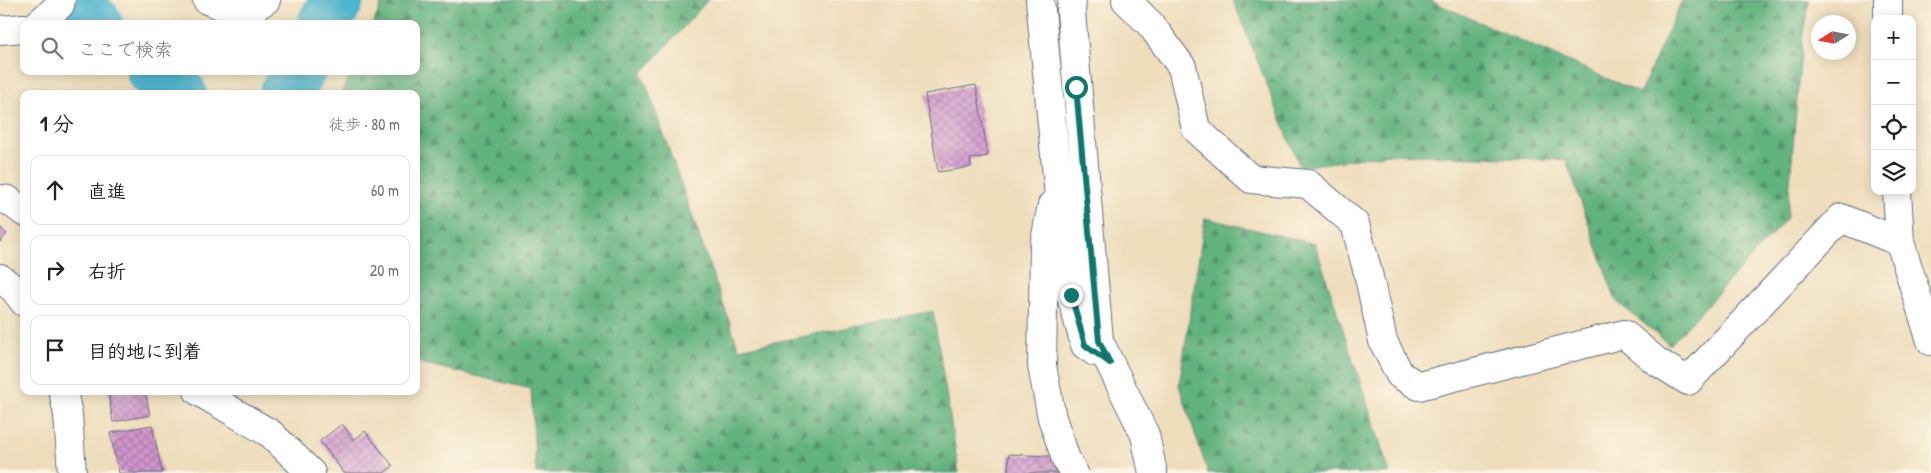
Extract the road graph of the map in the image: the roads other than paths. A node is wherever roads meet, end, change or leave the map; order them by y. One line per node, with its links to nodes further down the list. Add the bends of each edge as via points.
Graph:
1 (61, 0): 9 (street, via 60,5)
2 (207, 0): 3 (street, via 243,14)
3 (266, 0)
4 (1040, 0): 12 (street)
5 (1072, 0): 20 (street, via 1076,87 1099,341)
6 (1126, 0): 16 (street, via 1151,25 1182,67 1196,129 1251,179 1308,184 1355,224 1383,341 1400,375 1419,386 1624,334 1656,361 1688,381 1841,218)
7 (1888, 0): 8 (street)
8 (1888, 15)
9 (43, 20)
10 (20, 28): 11 (street)
11 (0, 30)
12 (1058, 179): 20 (street, via 1071,295 1085,345); 25 (street, via 1044,246 1042,366 1052,418)
13 (1897, 195): 16 (street)
14 (0, 200): 15 (street, via 8,200)
15 (20, 209)
16 (1900, 242): 19 (street)
17 (0, 278): 18 (street)
18 (20, 297)
19 (1931, 341)
20 (1110, 363): 26 (street, via 1145,435)
21 (64, 395): 23 (street)
22 (205, 395): 24 (street, via 271,434)
23 (72, 473)
24 (311, 473)
25 (1074, 473)
26 (1153, 473)

